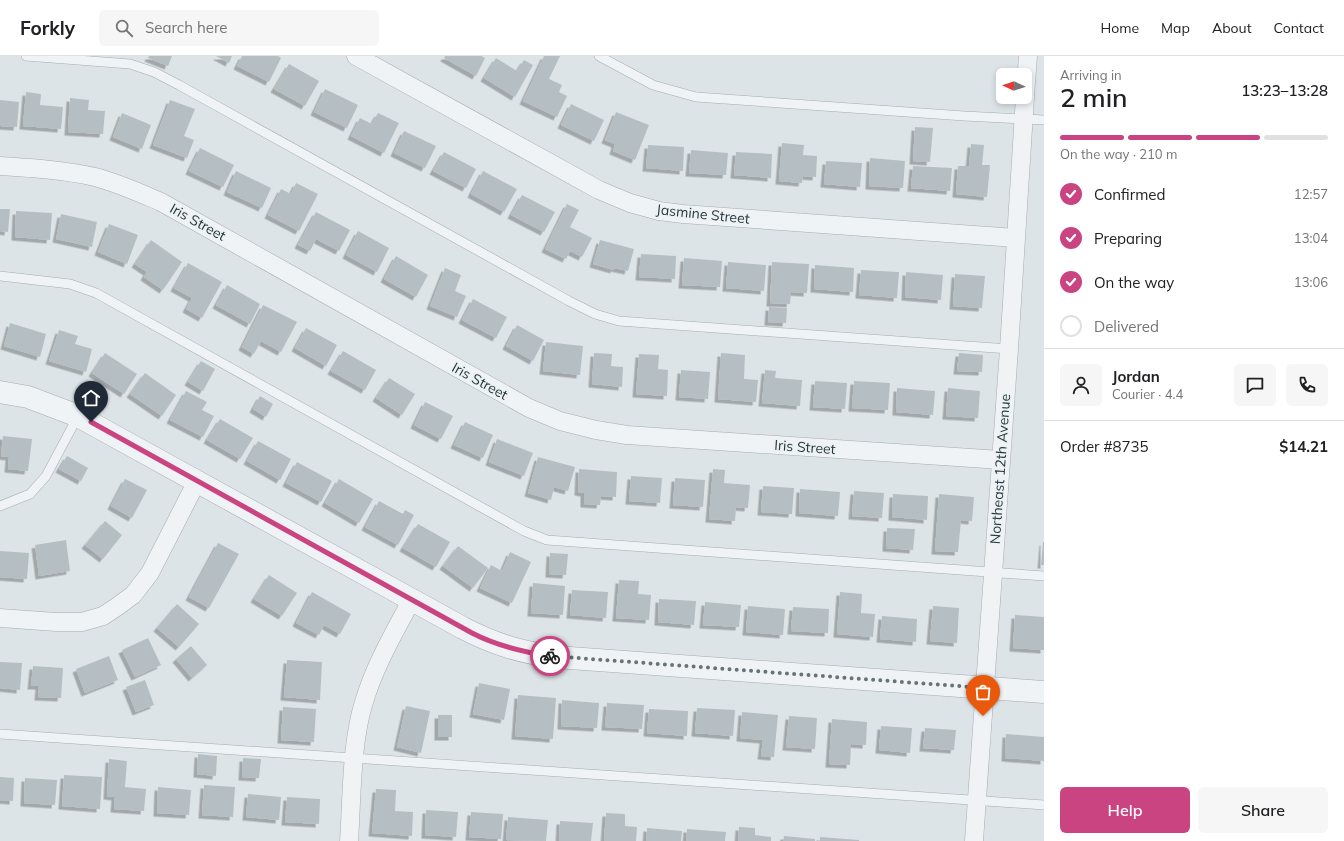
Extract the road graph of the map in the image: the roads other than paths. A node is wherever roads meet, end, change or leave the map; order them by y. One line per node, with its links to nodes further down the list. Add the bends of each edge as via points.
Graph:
1 (26, 56): 12 (lane, via 130,64 154,72 595,314 619,321)
2 (356, 56): 10 (street, Jasmine Street, via 599,190 630,203 659,211)
3 (599, 56): 7 (lane, via 653,85 696,97)
4 (1028, 56): 5 (street, Northeast 12th Avenue)
5 (1027, 68)
6 (1024, 104): 7 (street, Northeast 12th Avenue)
7 (1023, 120): 8 (lane); 10 (street, Northeast 12th Avenue)
8 (1044, 120)
9 (0, 166): 15 (street, Iris Street, via 52,169 95,177 130,188 161,202 529,408 560,421 627,435)
10 (1016, 238): 12 (street, Northeast 12th Avenue)
11 (0, 276): 18 (lane, via 70,284 96,292 524,531 547,540)
12 (1009, 349): 15 (street, Northeast 12th Avenue)
13 (0, 392): 14 (street, via 28,397)
14 (78, 416): 16 (street); 17 (lane, via 46,476 30,494)
15 (1000, 460): 18 (street, Northeast 12th Avenue)
16 (197, 481): 20 (street); 21 (street, via 150,573 133,595 118,606 103,616 82,622)
17 (0, 506)
18 (993, 572): 19 (lane); 22 (street, Northeast 12th Avenue)
19 (1044, 576)
20 (412, 599): 22 (street, via 481,637 530,653); 25 (street, via 382,654 372,679 357,733)
21 (0, 618)
22 (985, 688): 23 (street); 26 (street, Northeast 12th Avenue)
23 (1044, 692)
24 (0, 734): 25 (lane)
25 (355, 759): 26 (lane); 28 (street)
26 (977, 800): 27 (lane); 29 (street, Northeast 12th Avenue)
27 (1044, 805)
28 (350, 841)
29 (974, 841)

